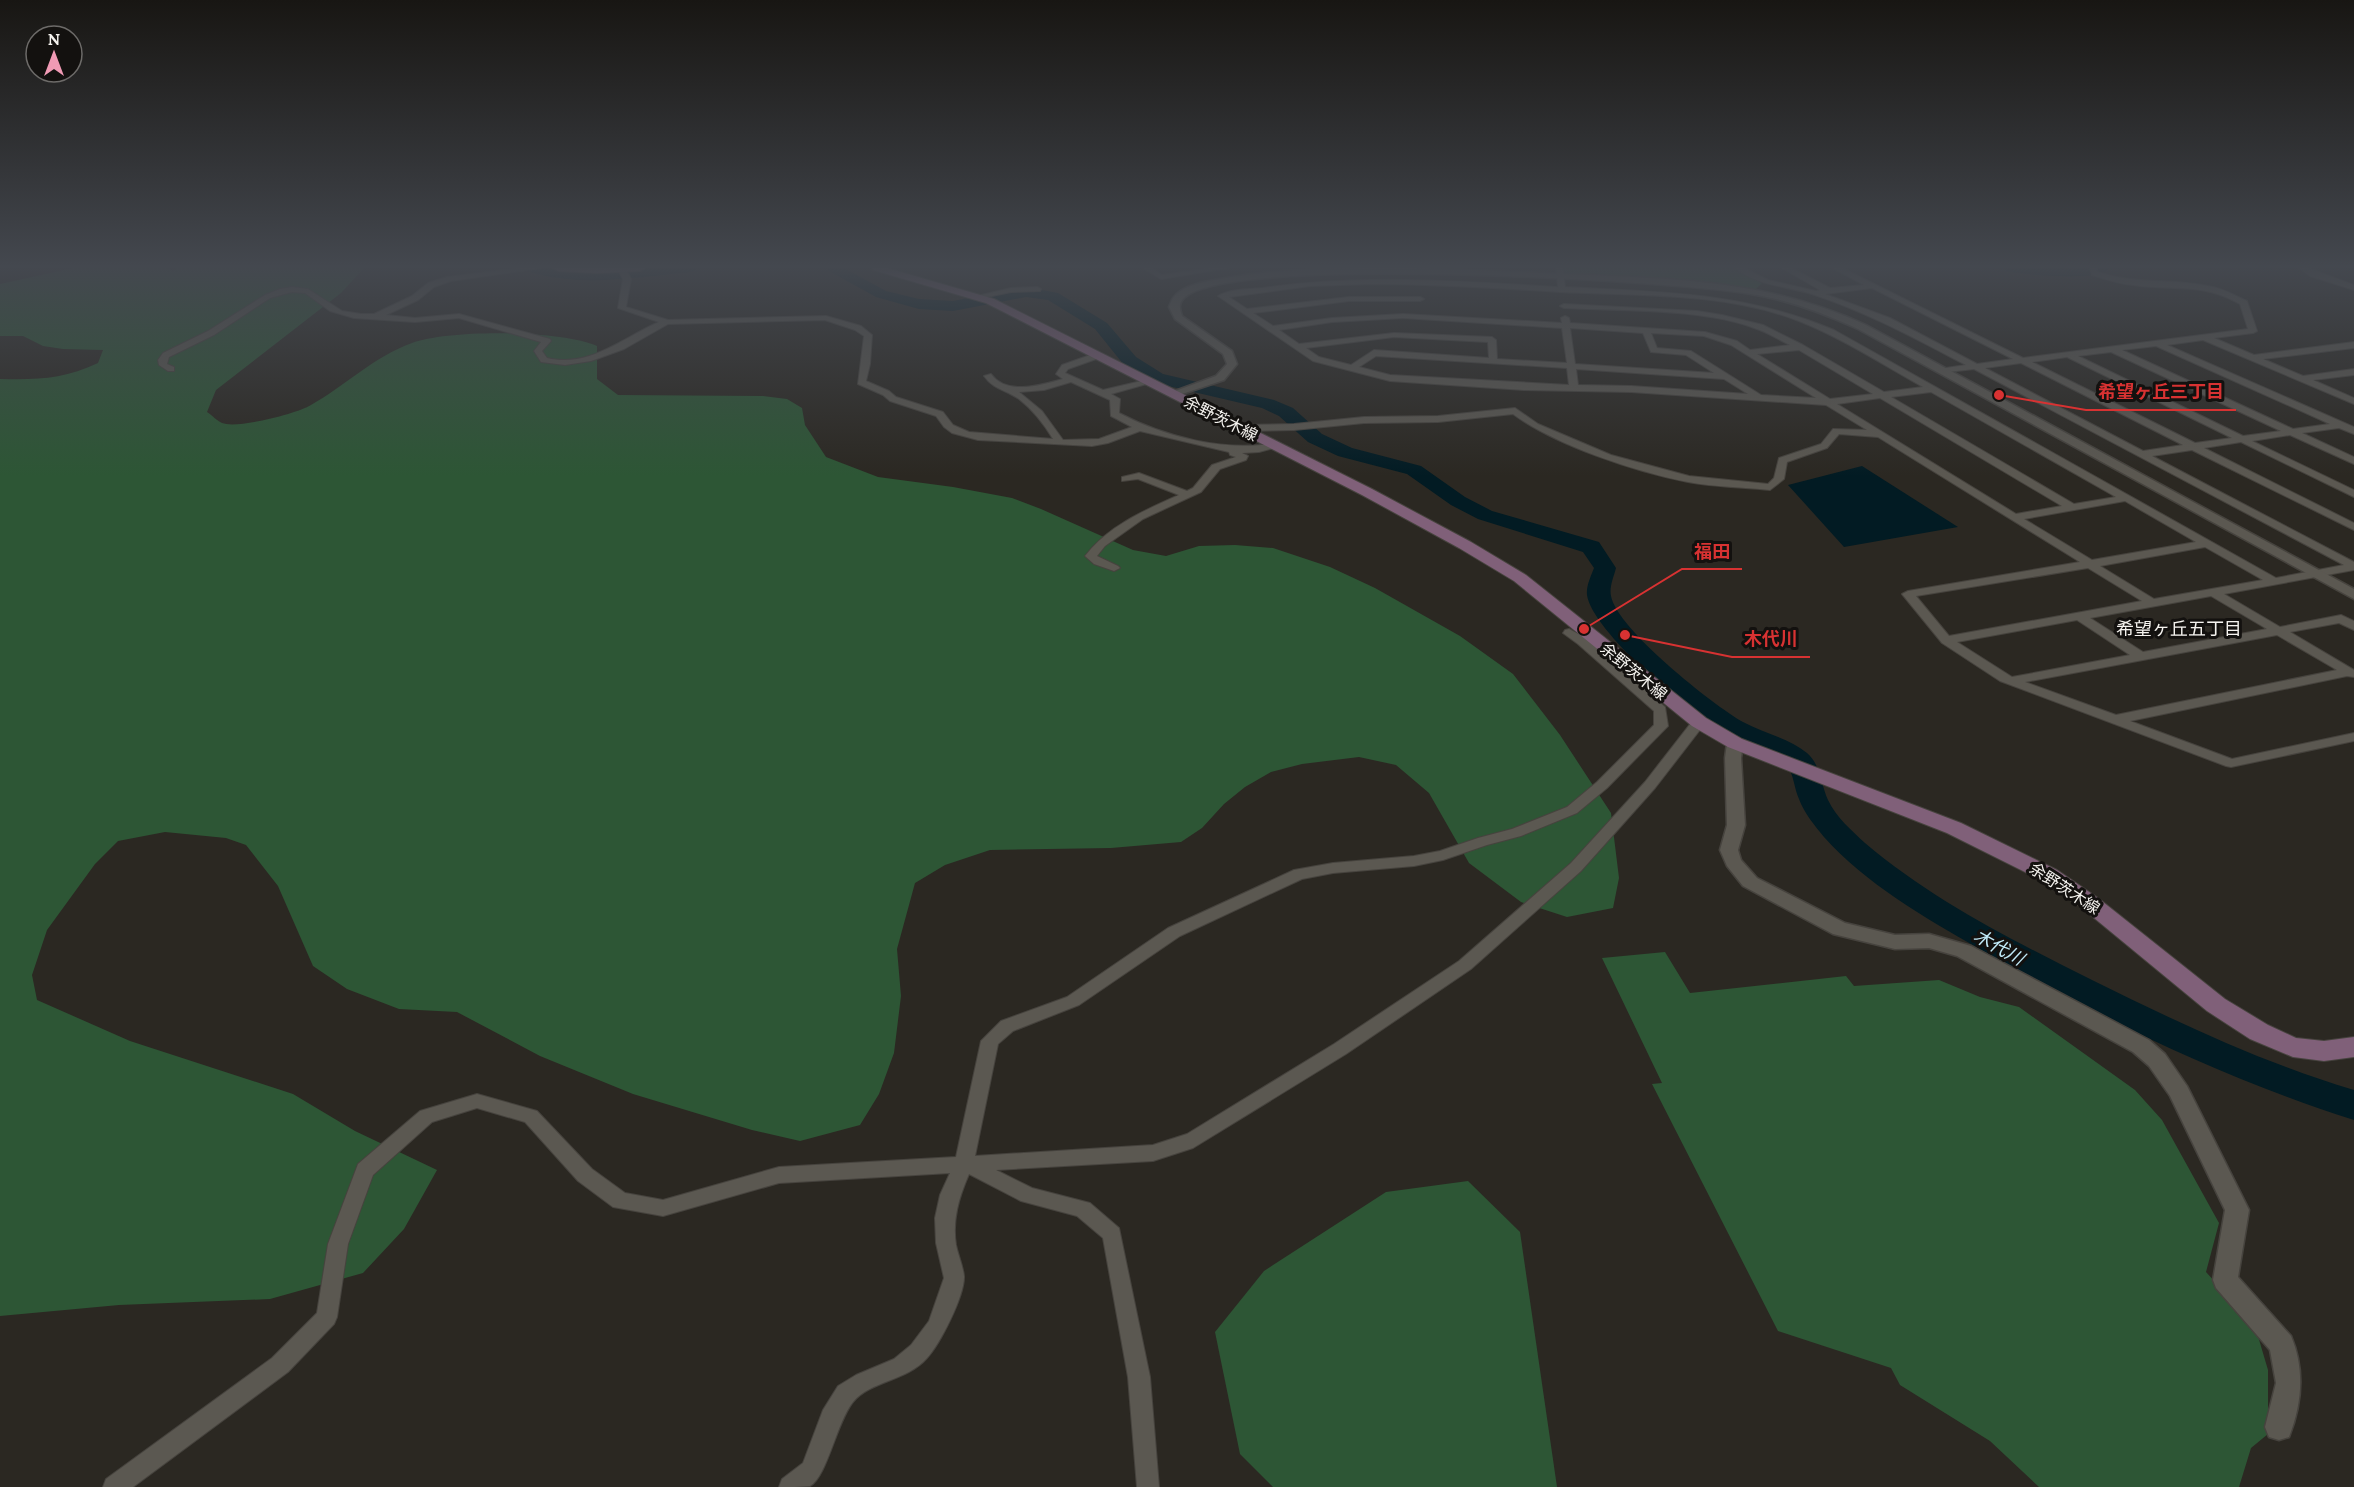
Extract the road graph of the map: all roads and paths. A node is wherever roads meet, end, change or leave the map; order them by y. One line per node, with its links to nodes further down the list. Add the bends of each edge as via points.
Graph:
1 (201, 337): 33 (street, via 162,360)
2 (535, 337): 3 (street, via 547,341 538,351 543,360 555,364 613,351)
3 (636, 337)
4 (868, 337): 59 (street, via 861,382 893,399 940,414 946,425 961,433 978,438)
5 (1059, 337): 27 (main road, 余野茨木線)
6 (1207, 337): 46 (street, via 1221,347 1232,364 1213,381)
7 (1283, 337): 22 (street)
8 (1364, 337): 22 (street)
9 (1441, 337): 29 (street, via 1492,340)
10 (1568, 337): 31 (street)
11 (1648, 337): 38 (street, via 1653,351 1688,354)
12 (1719, 337): 25 (street)
13 (1782, 337): 23 (street)
14 (1840, 337): 43 (street)
15 (1879, 337): 35 (street)
16 (1921, 337): 32 (street)
17 (1975, 337): 30 (street)
18 (2209, 337): 19 (street)
19 (2204, 338): 20 (street); 28 (street)
20 (2158, 344): 24 (street); 52 (street)
21 (2354, 345): 28 (street)
22 (1297, 347): 34 (street, via 1316,359)
23 (1800, 347): 25 (street); 47 (street)
24 (2112, 349): 26 (street); 56 (street)
25 (1751, 352): 50 (street)
26 (2069, 355): 30 (street); 58 (street)
27 (1096, 356): 39 (street, via 1061,370 1060,374); 41 (main road, 余野茨木線)
28 (2252, 358): 40 (street)
29 (1493, 361): 31 (street); 34 (street, via 1374,353)
30 (2022, 361): 32 (street); 62 (street)
31 (1572, 366): 38 (street); 42 (street)
32 (1976, 366): 35 (street); 63 (street)
33 (171, 369)
34 (1351, 369): 42 (street, via 1390,378)
35 (1942, 371): 76 (street)
36 (2353, 373): 40 (street)
37 (988, 376): 44 (street, via 992,383)
38 (1726, 376): 48 (street)
39 (1072, 379): 44 (street); 45 (street)
40 (2302, 379): 49 (street)
41 (1147, 381): 45 (street); 46 (main road, 余野茨木線)
42 (1574, 387): 48 (street)
43 (1932, 389): 47 (street); 68 (street)
44 (1008, 391): 59 (street, via 1021,395 1048,422)
45 (1103, 393): 53 (street, via 1115,399 1114,414)
46 (1175, 393): 54 (main road, 余野茨木線)
47 (1880, 395): 50 (street); 69 (street)
48 (1758, 397): 50 (street)
49 (2354, 401)
50 (1828, 402): 57 (street)
51 (2354, 423): 52 (street)
52 (2341, 425): 55 (street); 56 (street)
53 (1140, 428): 59 (street, via 1109,441); 60 (street)
54 (1240, 428): 57 (street, via 1438,419 1515,411 1535,426 1608,457 1689,479 1770,487 1779,479 1782,460 1824,446 1836,431); 61 (main road, 余野茨木線)
55 (2354, 431)
56 (2292, 432): 58 (street); 64 (street)
57 (1880, 434): 70 (street)
58 (2242, 440): 62 (street); 67 (street)
59 (1059, 441)
60 (1208, 444): 61 (street, via 1239,451); 66 (street, via 1243,458 1216,467 1197,490)
61 (1276, 446): 90 (main road, 余野茨木線, via 1503,566)
62 (2193, 447): 63 (street); 71 (street)
63 (2142, 454): 74 (street)
64 (2354, 461)
65 (1126, 479): 66 (street, via 1139,476)
66 (1186, 494): 75 (street, via 1139,517 1090,556)
67 (2354, 494)
68 (2127, 498): 69 (street); 72 (street)
69 (2072, 507): 70 (street)
70 (2014, 517): 73 (street)
71 (2354, 527)
72 (2206, 543): 73 (street); 77 (street)
73 (2090, 564): 80 (street); 85 (street, via 1908,594)
74 (2354, 566): 76 (street)
75 (1114, 568)
76 (2316, 574): 77 (street); 79 (street)
77 (2274, 581): 78 (street)
78 (2213, 592): 80 (street); 83 (street)
79 (2354, 595)
80 (2152, 603): 81 (street)
81 (2079, 616): 85 (street); 86 (street)
82 (2354, 626): 83 (street, via 2341,619)
83 (2278, 631): 86 (street); 87 (street)
84 (1569, 633): 94 (street, via 1660,710 1661,726 1602,785 1572,810 1443,855 1299,874 1174,932 1073,1001 1007,1026 990,1041)
85 (1946, 640): 88 (street)
86 (2140, 656): 88 (street)
87 (2351, 674): 89 (street)
88 (2012, 680): 89 (street)
89 (2116, 719): 91 (street, via 2230,763)
90 (1699, 722): 92 (main road, 余野茨木線); 94 (street, via 1650,785 1576,867 1465,965 1340,1049 1193,1140 1153,1153)
91 (2354, 737)
92 (1736, 743): 93 (main road, 余野茨木線, via 1954,828 2049,875 2090,903 2216,1005 2259,1032 2293,1047 2324,1051); 95 (street, via 1736,825 1729,850 1733,862 1750,882 1840,929 1895,942 1929,941 1964,951 2141,1046 2157,1060 2179,1092 2237,1210 2225,1280 2282,1345 2289,1383)
93 (2354, 1047)
94 (964, 1163): 96 (street, via 779,1175 663,1208 620,1202 585,1175 531,1116 477,1101 426,1116 365,1170 338,1244 327,1317 280,1365); 97 (street, via 945,1218 954,1278 938,1326 919,1352 902,1365 846,1393 831,1418 811,1471); 98 (street, via 1028,1196 1083,1209 1112,1234 1139,1377)
95 (2279, 1427)
96 (114, 1487)
97 (790, 1487)
98 (1148, 1487)

